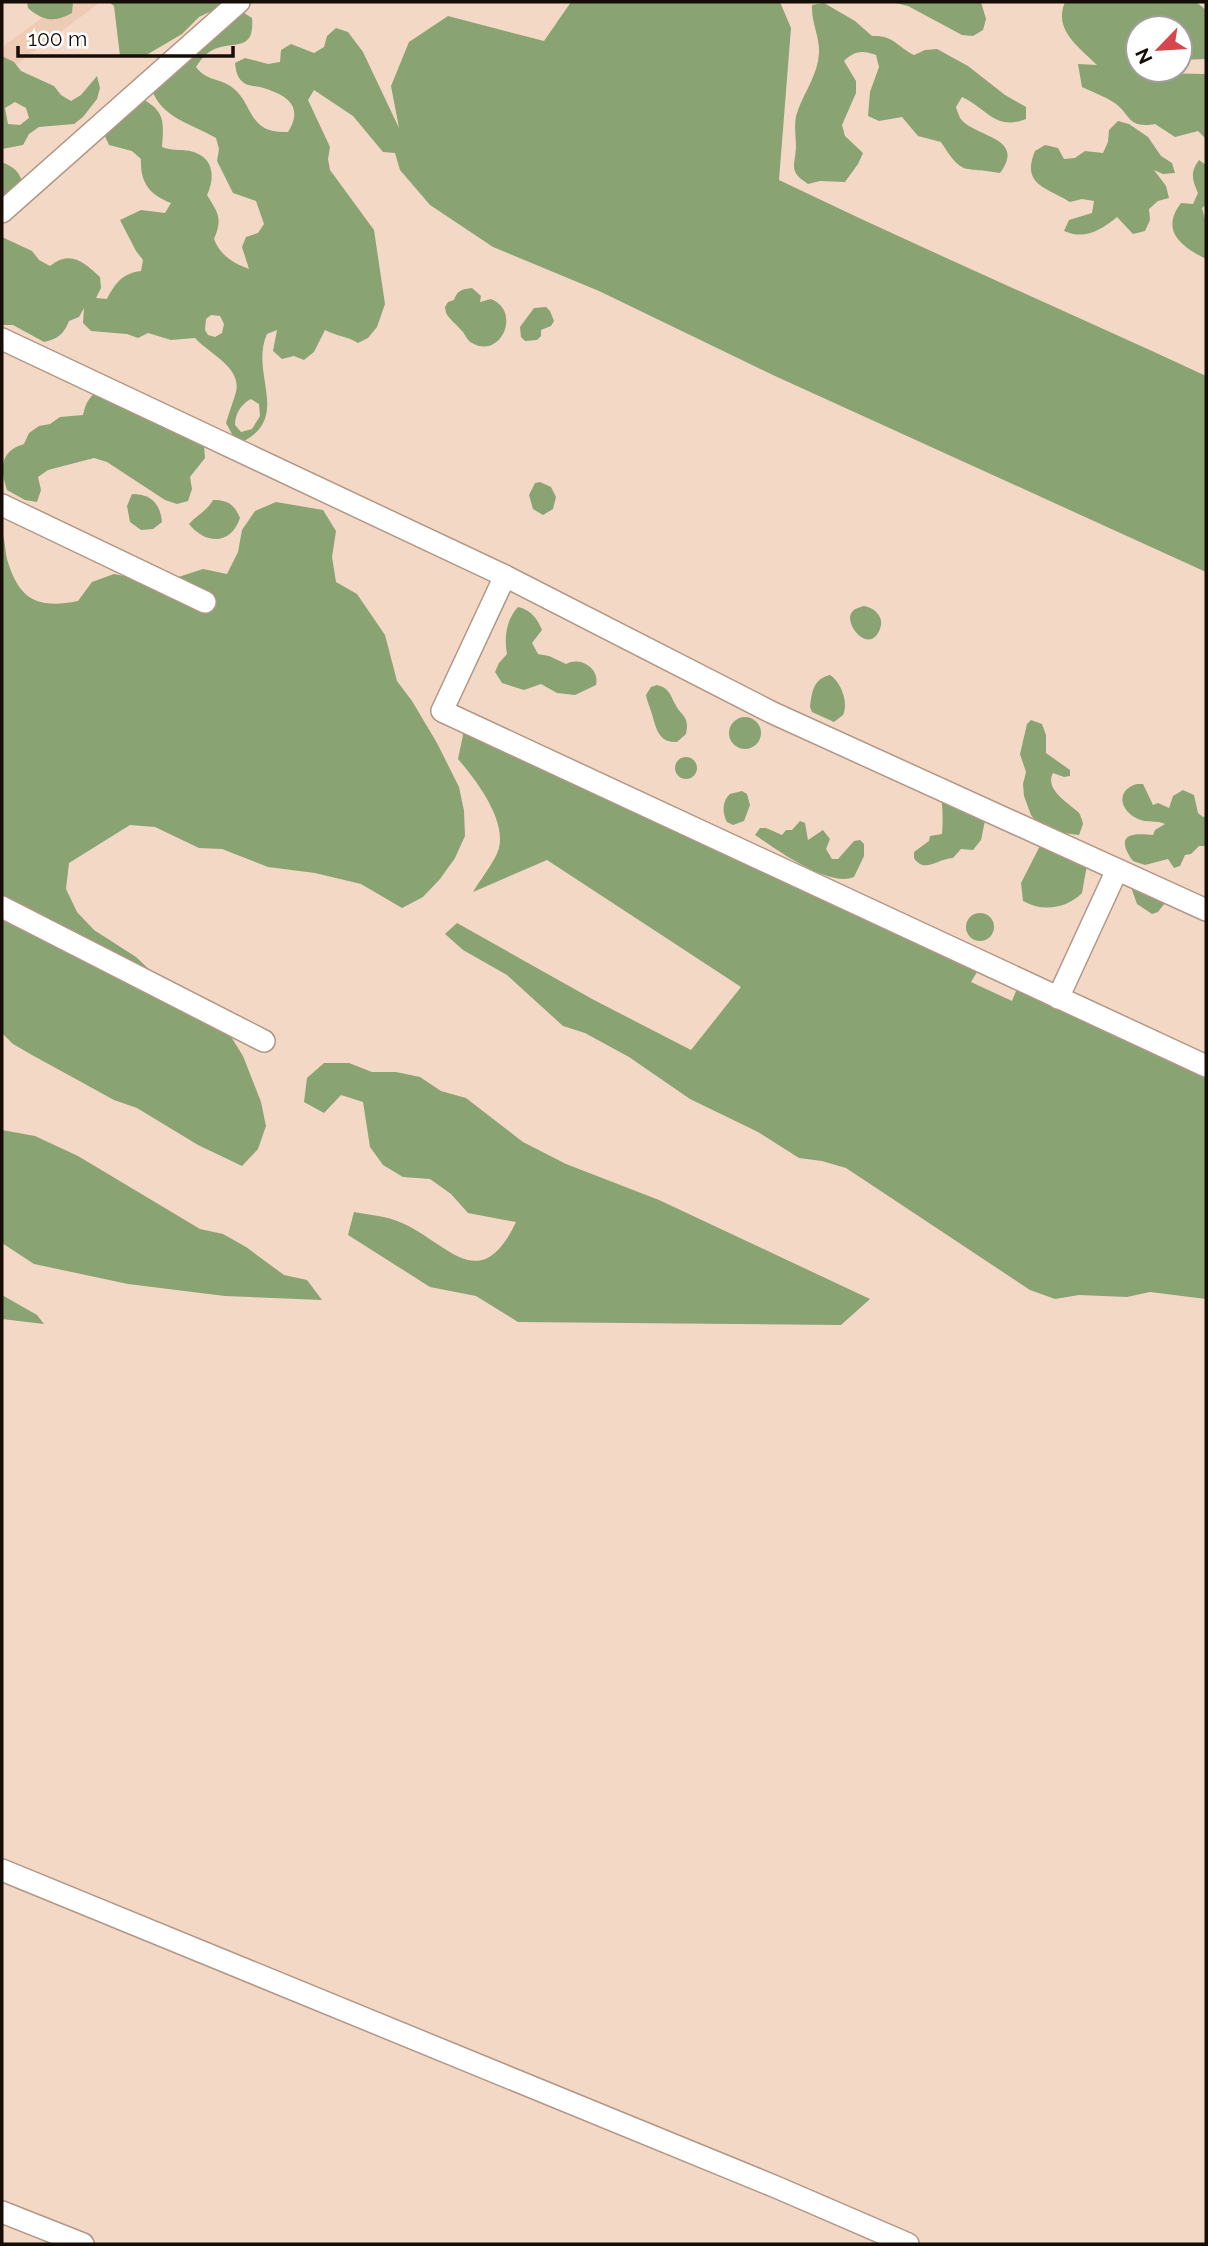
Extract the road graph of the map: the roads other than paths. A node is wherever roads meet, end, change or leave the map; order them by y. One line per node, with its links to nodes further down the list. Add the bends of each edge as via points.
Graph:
1 (239, 2): 2 (street)
2 (2, 212)
3 (2, 339): 5 (street)
4 (2, 505): 6 (street)
5 (505, 576): 7 (street, via 773,713); 10 (street, via 442,711)
6 (205, 602)
7 (1117, 870): 9 (street); 10 (street)
8 (2, 907): 11 (street)
9 (1206, 911)
10 (1058, 998): 12 (street)
11 (264, 1041)
12 (1206, 1066)
13 (2, 1870): 16 (street)
14 (2, 2212): 15 (street)
15 (83, 2244)
16 (908, 2244)

